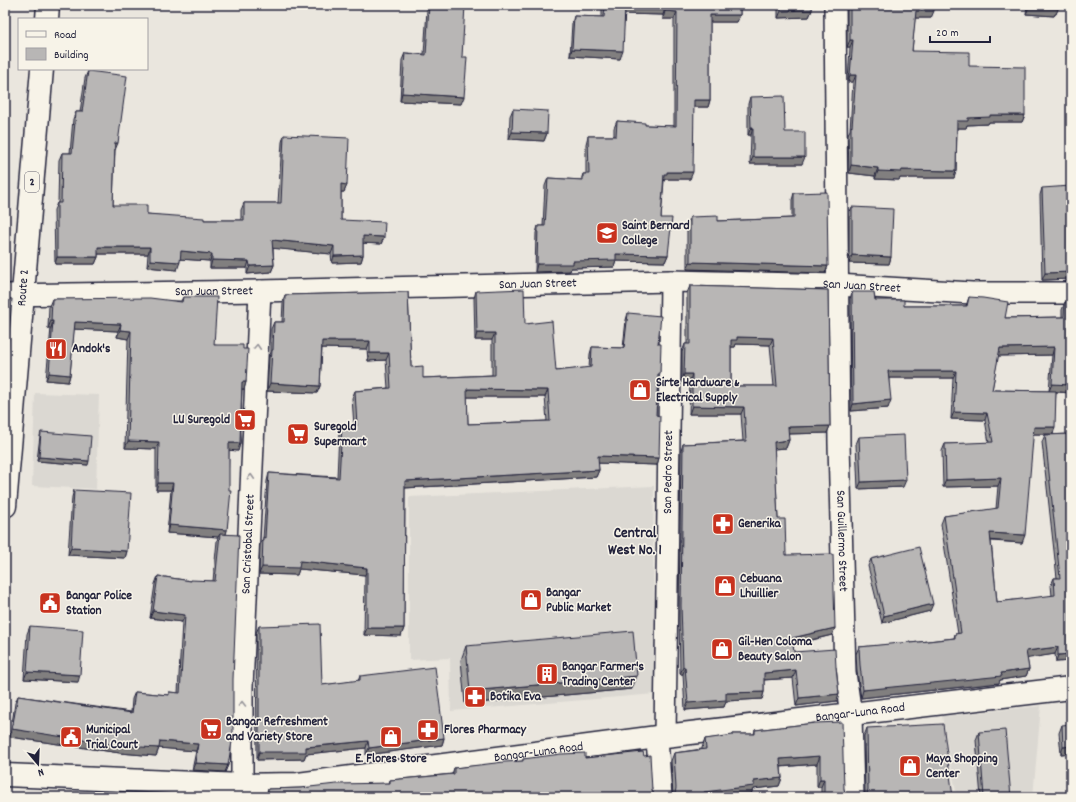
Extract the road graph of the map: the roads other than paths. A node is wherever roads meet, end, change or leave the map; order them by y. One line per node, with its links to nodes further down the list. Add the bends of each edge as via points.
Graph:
1 (48, 5): 3 (main road)
2 (835, 5): 6 (street, San Guillermo Street)
3 (47, 18)
4 (42, 70): 9 (main road, Route 2 / 2, via 28,229)
5 (671, 280): 6 (street, San Juan Street); 7 (street, San Juan Street); 13 (street, San Pedro Street)
6 (837, 285): 8 (street, San Juan Street, via 972,293); 12 (street, San Guillermo Street, via 842,587 846,673)
7 (260, 291): 9 (street, San Juan Street); 15 (street, San Cristobal Street, one-way to 7, via 242,687)
8 (1071, 293)
9 (14, 295): 10 (main road, Route 2 / 2)
10 (5, 506)
11 (1071, 688): 12 (main road, Bangar-Luna Road)
12 (851, 715): 13 (main road, Bangar-Luna Road); 17 (street, San Guillermo Street)
13 (661, 737): 15 (main road, Bangar-Luna Road); 16 (street, San Pedro Street)
14 (5, 775): 15 (main road, Bangar-Luna Road)
15 (242, 791)
16 (660, 797)
17 (853, 797)

